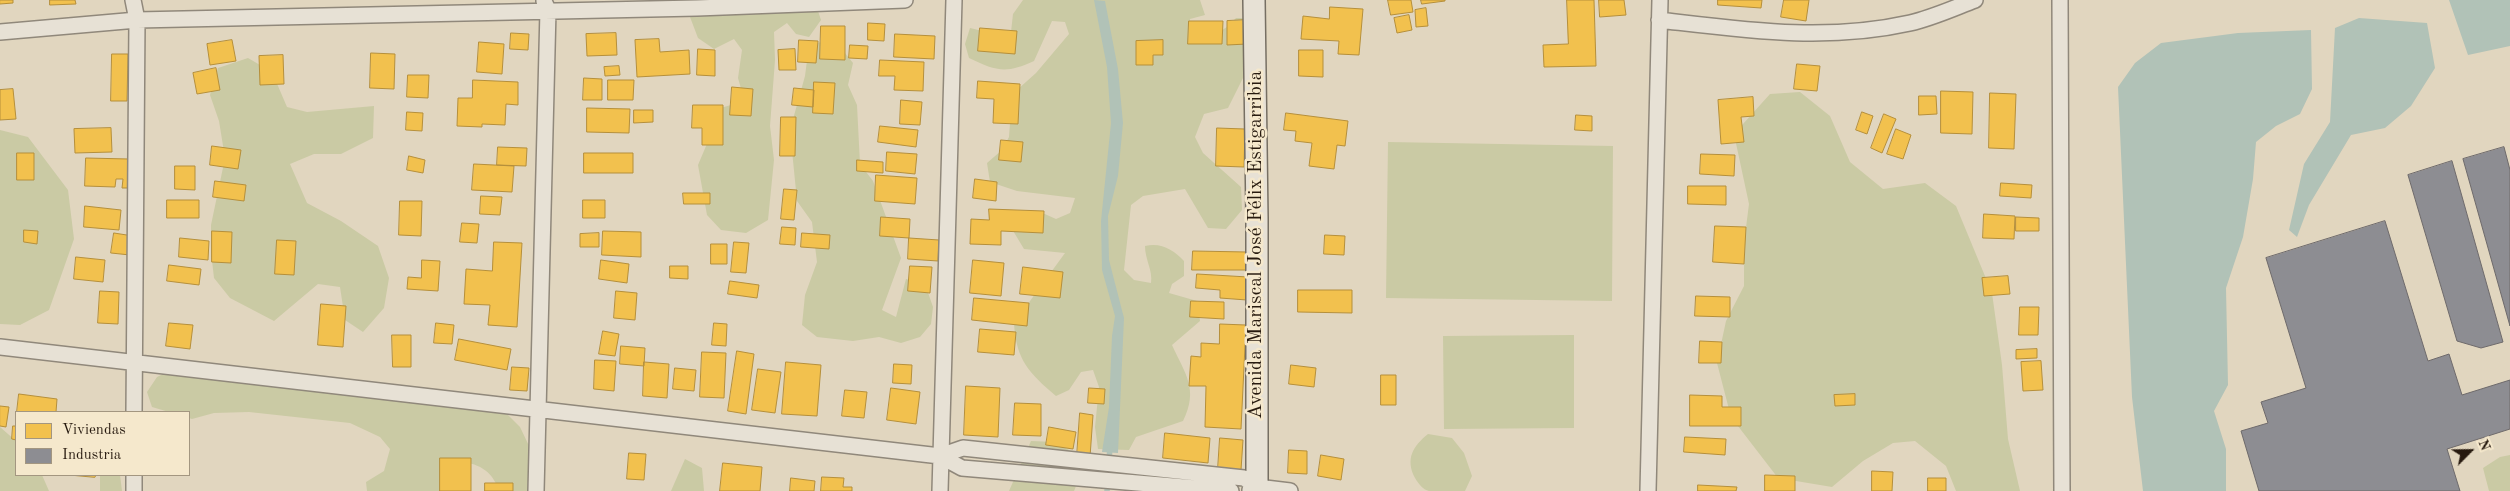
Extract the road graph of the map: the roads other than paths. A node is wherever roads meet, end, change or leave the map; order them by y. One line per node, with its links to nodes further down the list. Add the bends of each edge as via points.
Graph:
1 (133, 0): 10 (street)
2 (905, 0): 8 (street)
3 (954, 0): 17 (street)
4 (1254, 0): 19 (main road, Avenida Mariscal José Félix Estigarribia, via 1257,218)
5 (1660, 0): 11 (street)
6 (1975, 0): 11 (street, via 1911,23 1831,34 1786,34)
7 (2060, 0): 26 (street)
8 (689, 4): 9 (street)
9 (546, 5): 10 (street); 15 (street)
10 (137, 20): 12 (street); 14 (street)
11 (1660, 20): 25 (street)
12 (0, 32)
13 (0, 347): 14 (street)
14 (134, 362): 15 (street); 16 (street)
15 (538, 410): 17 (street); 21 (street)
16 (134, 411)
17 (940, 456): 19 (street, via 962,448 1148,466 1244,478); 22 (street); 23 (street, via 962,468)
18 (134, 476): 20 (street)
19 (1254, 490): 24 (street)
20 (134, 491)
21 (536, 491)
22 (940, 491)
23 (1231, 491)
24 (1290, 491)
25 (1648, 491)
26 (2062, 491)

